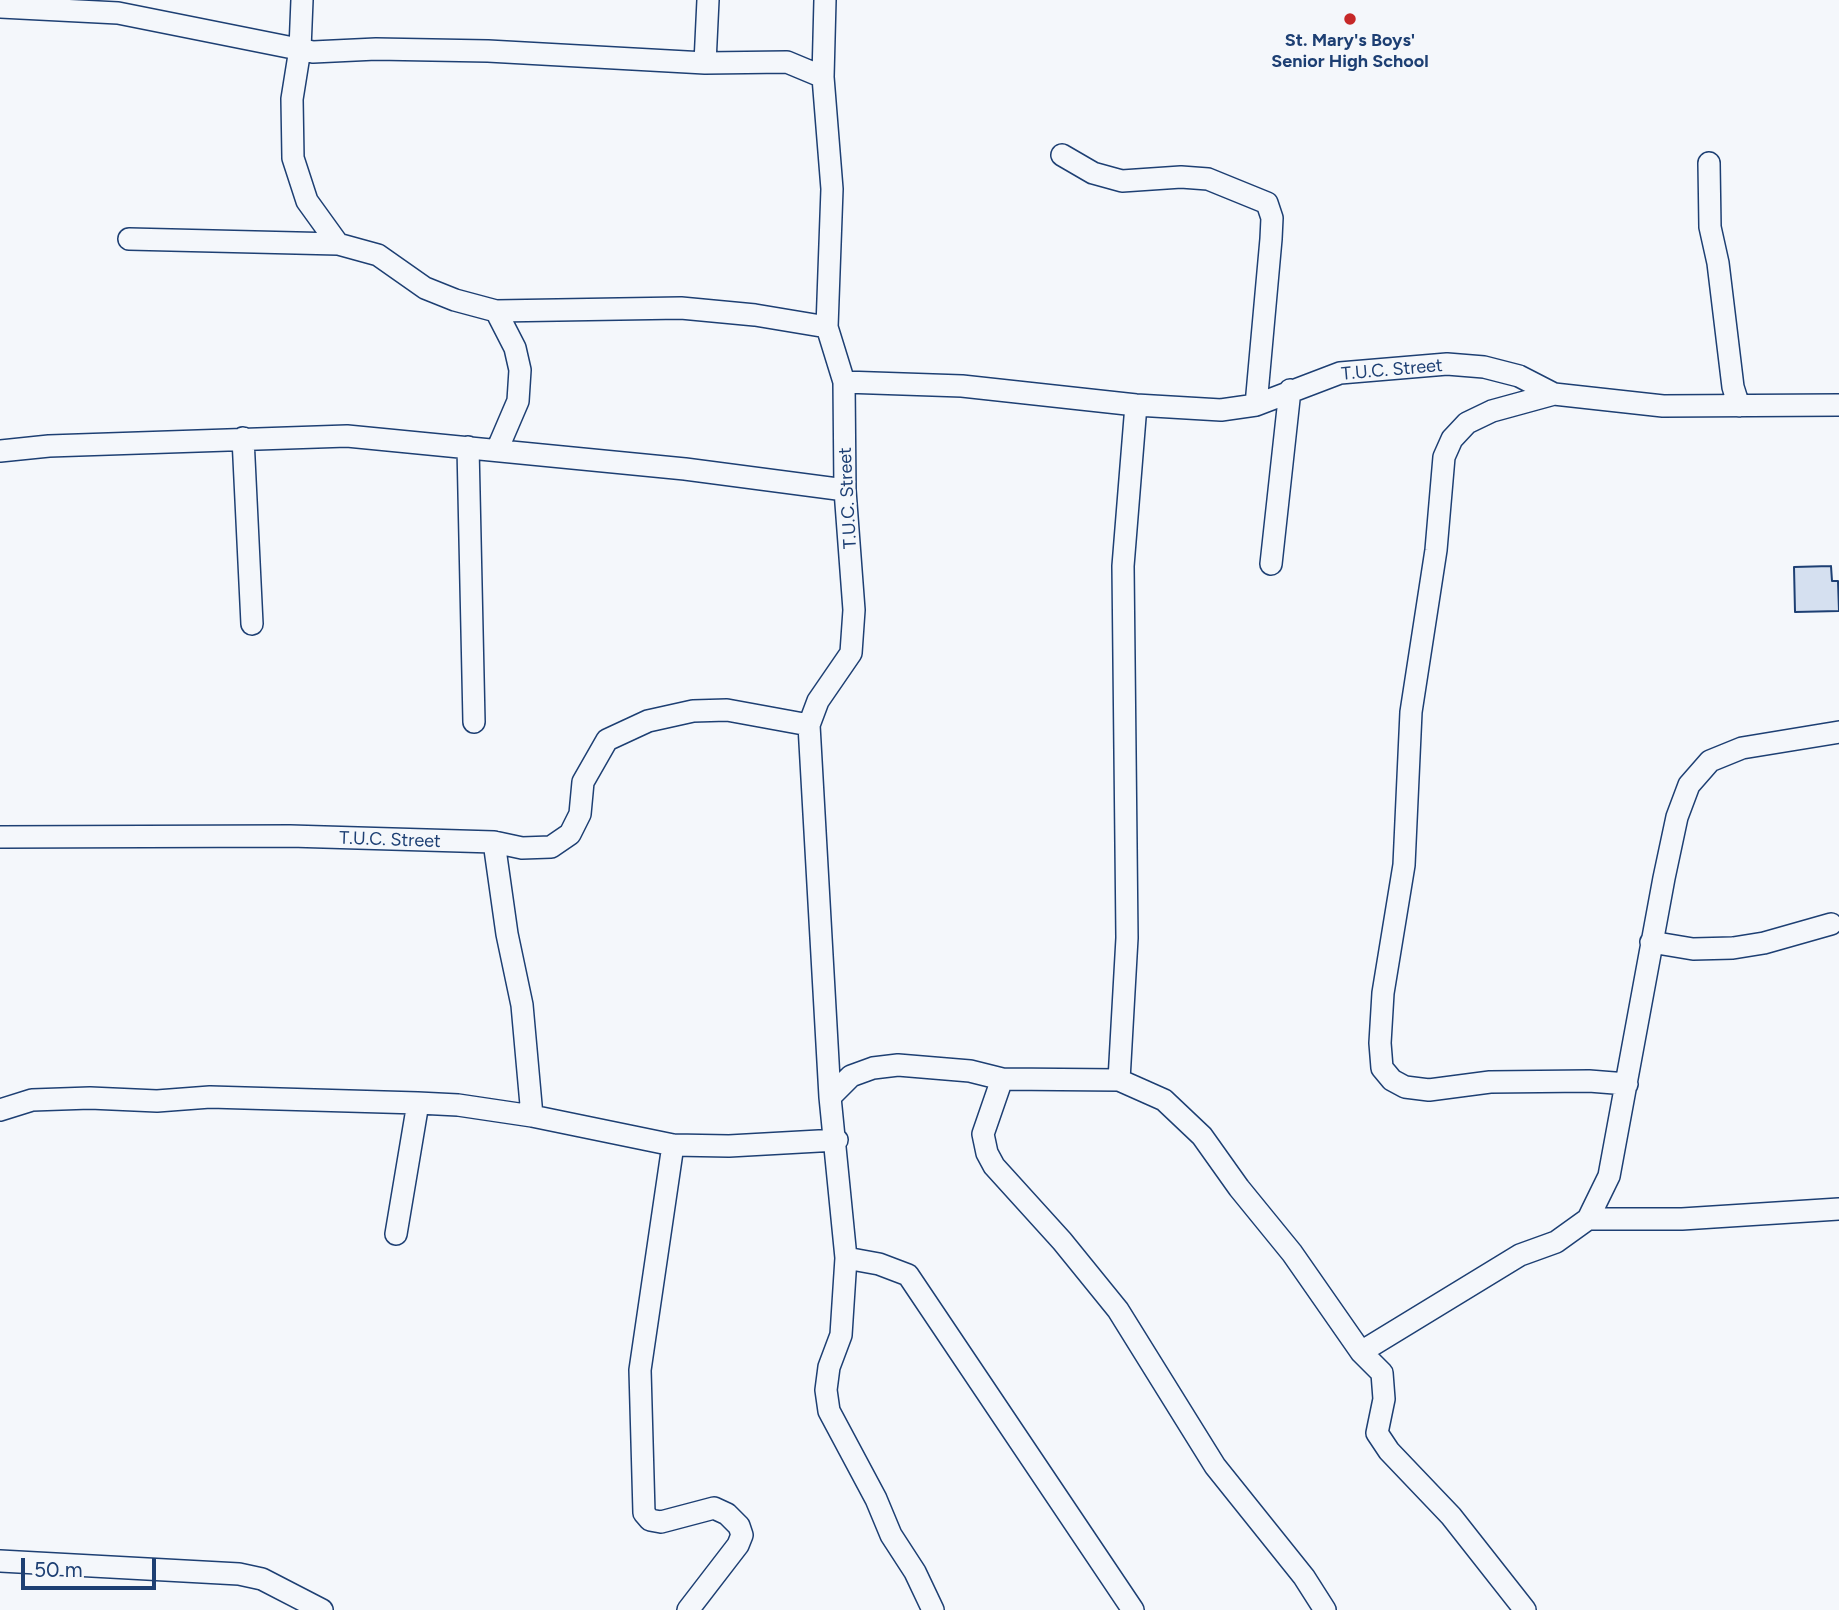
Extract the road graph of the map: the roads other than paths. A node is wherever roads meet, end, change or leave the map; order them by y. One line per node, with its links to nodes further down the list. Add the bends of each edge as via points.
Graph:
1 (302, 0): 5 (street)
2 (708, 0): 6 (street)
3 (825, 0): 7 (street)
4 (0, 7): 5 (street, via 118,13)
5 (300, 49): 6 (street, via 488,51); 11 (street, via 292,99 293,158 307,201)
6 (705, 63): 7 (street, via 787,62)
7 (823, 77): 13 (street, via 832,189)
8 (1062, 155): 18 (street, via 1093,173 1122,181 1208,179 1267,203 1271,239)
9 (1709, 163): 20 (street, via 1710,228)
10 (129, 239): 11 (street)
11 (338, 244): 12 (street, via 378,255 425,288)
12 (496, 311): 13 (street, via 681,309); 23 (street, via 515,348 520,370 518,401)
13 (827, 327): 14 (street)
14 (844, 382): 17 (street, T.U.C. Street, via 962,386); 25 (street, T.U.C. Street)
15 (1290, 390): 16 (street, T.U.C. Street, via 1340,373 1447,363 1518,376); 18 (street, T.U.C. Street); 26 (street)
16 (1554, 394): 20 (street, T.U.C. Street, via 1663,406); 37 (street, via 1467,423 1444,457 1436,550 1411,712 1404,865 1383,993 1382,1068 1405,1087 1429,1090 1490,1082)
17 (1136, 405): 18 (street, T.U.C. Street, via 1221,410); 36 (street, via 1123,566 1127,938)
18 (1256, 405)
19 (1839, 405): 20 (street, T.U.C. Street)
20 (1739, 406)
21 (243, 438): 22 (street, via 347,436); 24 (street); 27 (street)
22 (468, 447): 23 (street); 28 (street)
23 (497, 450): 25 (street)
24 (0, 451)
25 (845, 489): 29 (street, T.U.C. Street, via 854,610 851,653 818,701)
26 (1271, 564)
27 (252, 624)
28 (474, 722)
29 (809, 725): 32 (street, T.U.C. Street, via 727,710 693,711 648,721 607,740 583,782 580,814 570,834 551,847 522,848); 38 (street)
30 (1839, 732): 34 (street, via 1742,748 1710,761 1689,785 1677,817)
31 (0, 837): 32 (street, T.U.C. Street, via 290,836)
32 (494, 842): 41 (street, via 522,1005)
33 (1831, 924): 34 (street, via 1732,948 1693,949)
34 (1651, 942): 37 (street)
35 (1002, 1079): 36 (street); 38 (street, via 970,1071 898,1065 851,1076); 54 (street, via 984,1135 994,1166 1118,1311 1215,1466)
36 (1119, 1080): 48 (street, via 1164,1100 1202,1136)
37 (1627, 1084): 45 (street, via 1609,1176)
38 (830, 1097): 42 (street)
39 (418, 1103): 40 (street, via 90,1098 32,1100); 41 (street); 46 (street)
40 (0, 1110)
41 (532, 1116): 43 (street)
42 (836, 1140): 43 (street); 47 (street)
43 (673, 1145): 51 (street, via 640,1370 644,1513 661,1522 714,1508 740,1526 742,1535)
44 (1839, 1209): 45 (street, via 1682,1219)
45 (1588, 1219): 48 (street, via 1556,1242 1520,1255 1471,1283)
46 (396, 1234)
47 (846, 1258): 52 (street, via 841,1335 826,1390 829,1411); 53 (street, via 908,1275)
48 (1361, 1352): 55 (street, via 1382,1373 1384,1399 1377,1433 1451,1516)
49 (0, 1561): 50 (street, via 239,1574 262,1579)
50 (322, 1610)
51 (688, 1610)
52 (933, 1610)
53 (1133, 1610)
54 (1325, 1610)
55 (1525, 1610)

